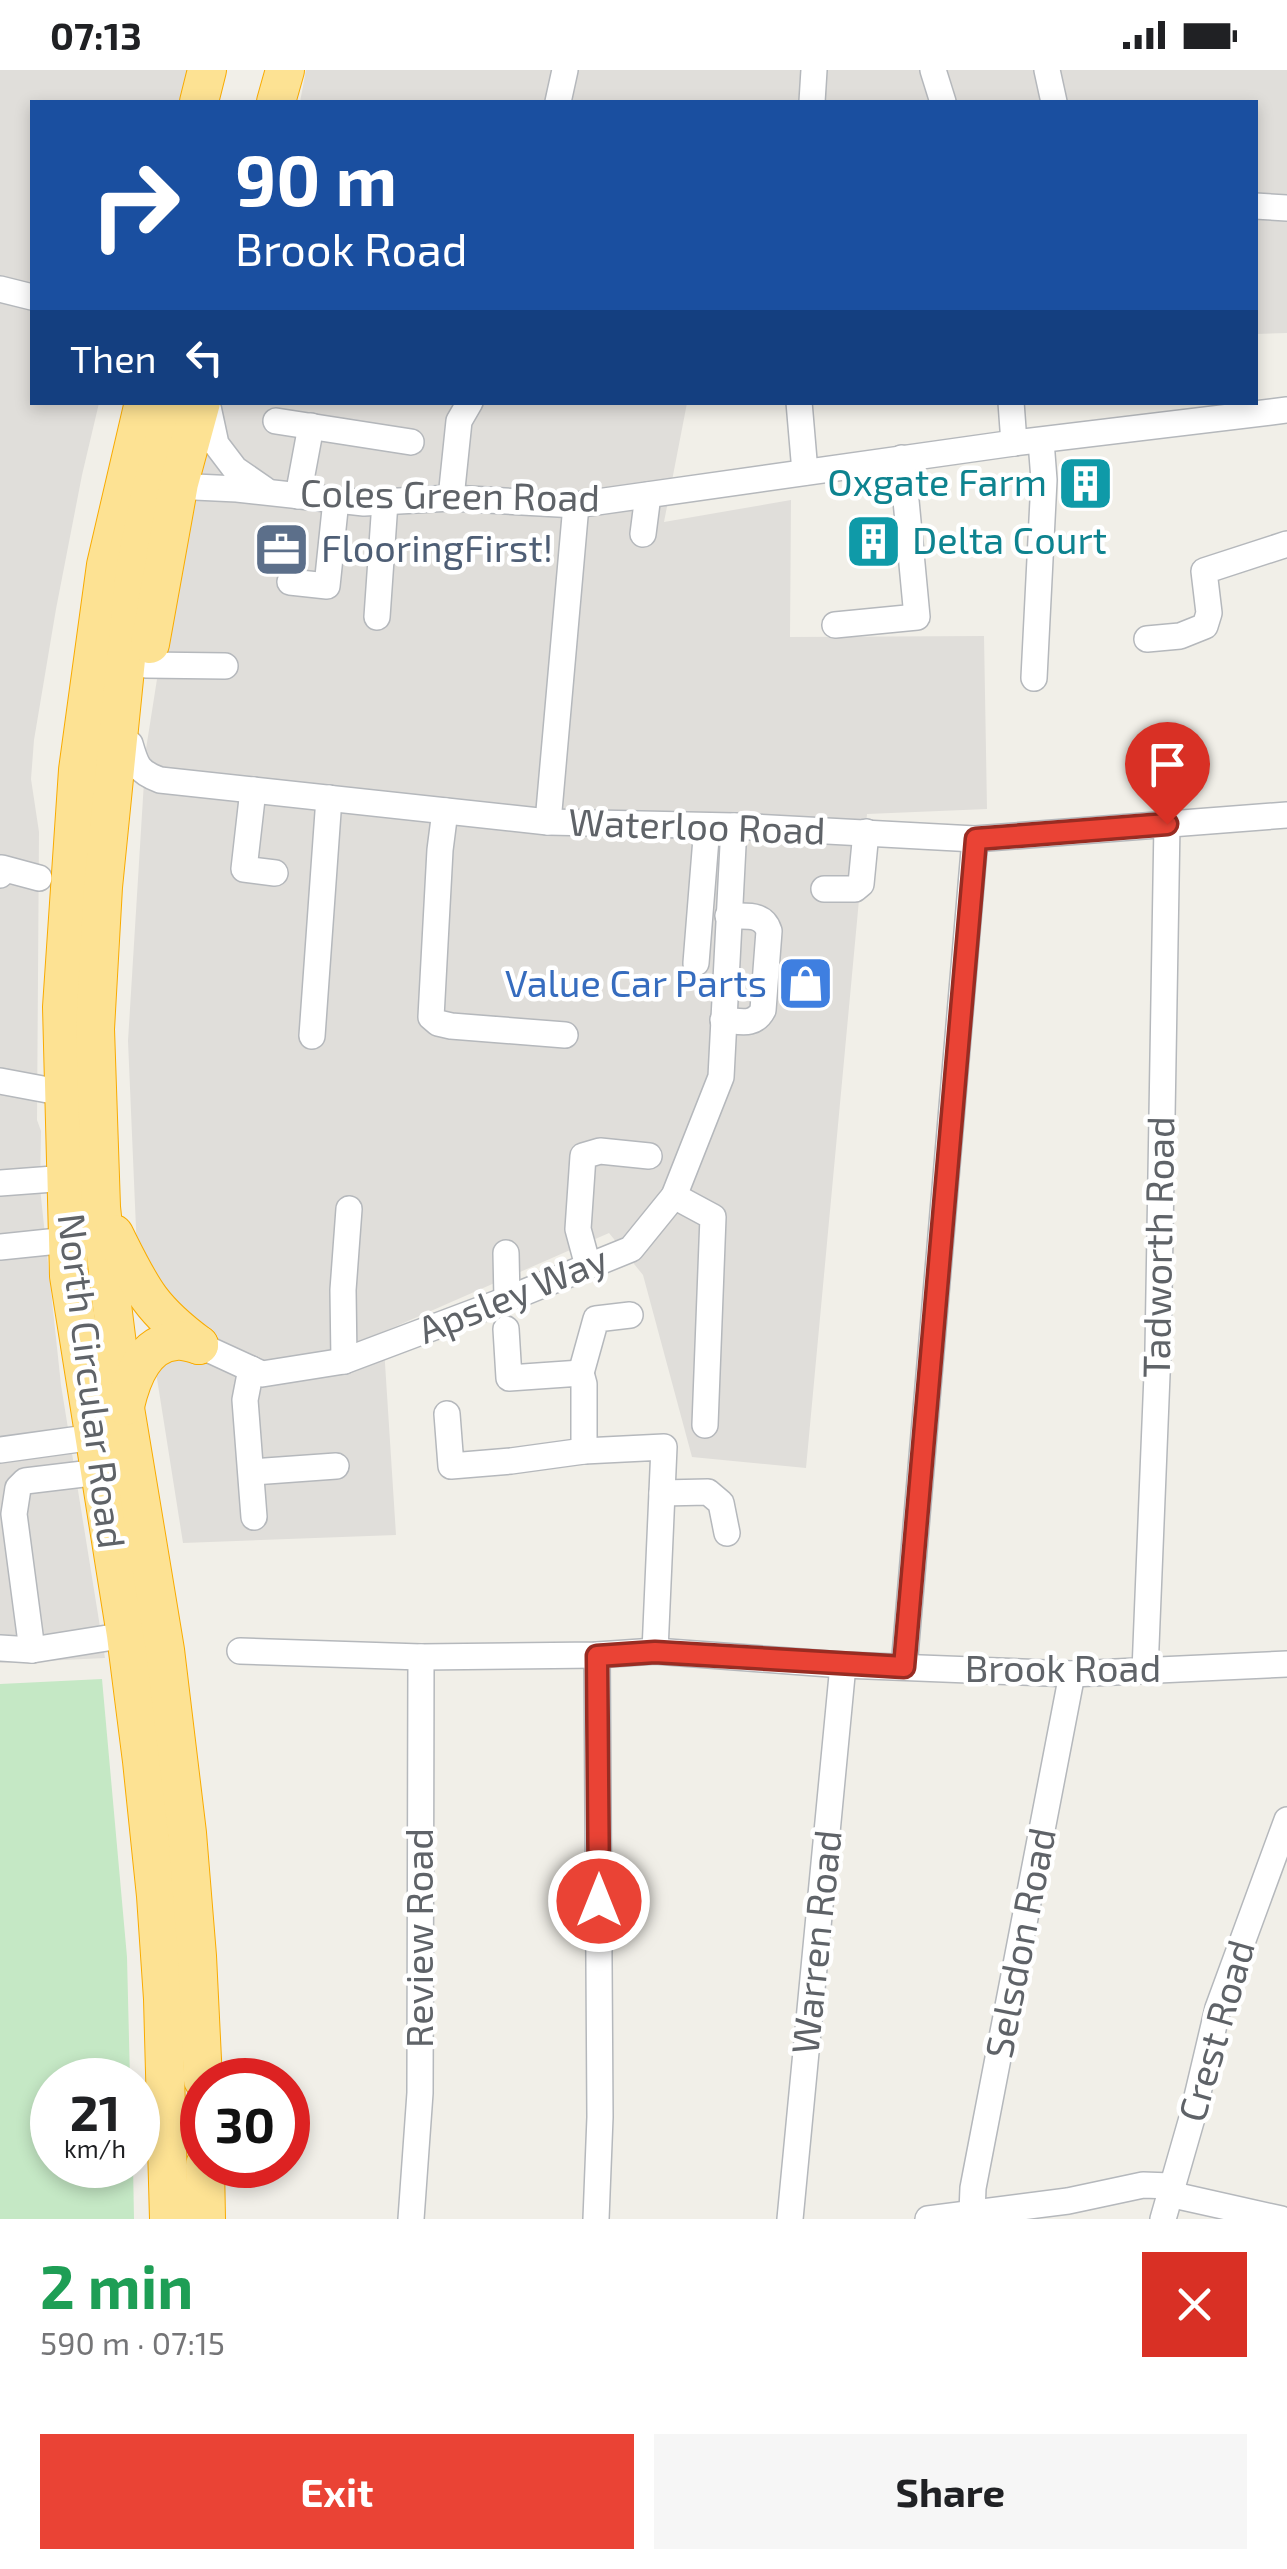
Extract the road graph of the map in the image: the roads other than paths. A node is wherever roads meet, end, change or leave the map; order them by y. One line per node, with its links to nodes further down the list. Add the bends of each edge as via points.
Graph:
1 (262, 70): 7 (highway)
2 (285, 70): 8 (highway)
3 (566, 70): 9 (street)
4 (814, 70): 10 (street)
5 (933, 70): 11 (street)
6 (1046, 70): 12 (street)
7 (223, 91)
8 (277, 100)
9 (558, 100)
10 (812, 100)
11 (942, 100)
12 (1054, 100)
13 (1258, 206): 14 (street)
14 (1287, 208)
15 (0, 288): 16 (street)
16 (30, 297)
17 (116, 405): 51 (highway, via 74,612)
18 (144, 405): 33 (highway)
19 (173, 405): 33 (highway)
20 (202, 405): 33 (highway)
21 (205, 405): 34 (street, Coles Green Road, via 216,444 235,469)
22 (468, 405): 37 (street, via 460,421)
23 (799, 405): 32 (street)
24 (1010, 405): 30 (street)
25 (1287, 410): 28 (street, Coles Green Road)
26 (276, 421): 27 (street)
27 (311, 426): 29 (street); 36 (street)
28 (1042, 441): 30 (street, Coles Green Road); 49 (street)
29 (410, 442)
30 (1014, 443): 31 (street, Coles Green Road)
31 (902, 458): 32 (street, Coles Green Road); 45 (street, via 916,617)
32 (805, 472): 35 (street, Coles Green Road)
33 (151, 487): 34 (street, Coles Green Road); 47 (highway); 51 (highway, North Circular Road, via 106,565); 61 (highway, North Circular Road, via 135,570)
34 (268, 492): 36 (street, Coles Green Road)
35 (648, 495): 40 (street, Coles Green Road); 41 (street)
36 (298, 496): 38 (street, Coles Green Road)
37 (451, 498): 39 (street, Coles Green Road); 40 (street, Coles Green Road)
38 (336, 500): 39 (street, Coles Green Road); 43 (street, via 327,586)
39 (386, 502): 44 (street)
40 (576, 505): 56 (street)
41 (644, 534)
42 (1287, 544): 46 (street, via 1204,571 1205,626)
43 (290, 582)
44 (377, 617)
45 (836, 624)
46 (1146, 639)
47 (146, 665): 48 (street); 50 (highway)
48 (224, 666)
49 (1034, 678)
50 (130, 744): 52 (street, Waterloo Road, via 146,775); 61 (highway)
51 (78, 770): 73 (highway, North Circular Road, via 62,1008)
52 (253, 790): 53 (street, Waterloo Road); 63 (street, via 244,869)
53 (328, 798): 54 (street, Waterloo Road); 71 (street)
54 (445, 811): 56 (street, Waterloo Road); 70 (street, via 430,1017 452,1026)
55 (1287, 814): 57 (street, Waterloo Road)
56 (548, 822): 58 (street, Waterloo Road)
57 (1167, 824): 62 (street, Waterloo Road); 112 (street, Tadworth Road)
58 (707, 826): 59 (street, Waterloo Road); 68 (street)
59 (734, 826): 60 (street, Waterloo Road); 67 (street, Apsley Way)
60 (866, 832): 62 (street, Waterloo Road); 66 (street, via 861,884)
61 (109, 834): 78 (highway, North Circular Road, via 95,1029)
62 (976, 839): 111 (street)
63 (276, 873)
64 (0, 875): 65 (street, via 2,868)
65 (39, 878)
66 (824, 888)
67 (728, 916): 69 (street, Apsley Way); 69 (street, via 759,917 769,931 759,1018)
68 (696, 963)
69 (723, 1020): 77 (street, Apsley Way, via 721,1077)
70 (565, 1035)
71 (312, 1036)
72 (0, 1081): 73 (street)
73 (64, 1093): 75 (highway, North Circular Road)
74 (649, 1156): 83 (street, via 584,1156 578,1229)
75 (66, 1178): 76 (street); 80 (highway, North Circular Road)
76 (0, 1182)
77 (674, 1196): 83 (street, Apsley Way, via 631,1248); 93 (street, via 713,1217)
78 (101, 1207): 87 (highway, via 154,1307); 91 (highway, North Circular Road)
79 (349, 1209): 88 (street)
80 (68, 1240): 81 (street); 96 (highway, North Circular Road)
81 (0, 1247)
82 (506, 1253): 84 (street)
83 (588, 1266): 84 (street, Apsley Way)
84 (507, 1300): 88 (street, Apsley Way)
85 (630, 1315): 90 (street, via 596,1319)
86 (506, 1329): 90 (street, via 509,1378)
87 (199, 1345): 89 (street, Apsley Way); 91 (highway, via 178,1340 154,1350 136,1370)
88 (344, 1362): 89 (street, Apsley Way, via 262,1374)
89 (250, 1369): 98 (street, via 245,1400)
90 (581, 1373): 95 (street)
91 (125, 1408): 116 (highway, North Circular Road, via 166,1650)
92 (447, 1414): 95 (street, via 450,1466)
93 (705, 1425)
94 (0, 1450): 96 (street)
95 (584, 1451): 99 (street, via 664,1447)
96 (97, 1454): 102 (highway, North Circular Road); 104 (street, via 18,1488 14,1514)
97 (336, 1466): 98 (street)
98 (252, 1472): 100 (street)
99 (662, 1493): 101 (street, via 708,1492 721,1503); 106 (street)
100 (254, 1517)
101 (728, 1533)
102 (126, 1635): 104 (street); 120 (highway, North Circular Road, via 156,1896)
103 (0, 1648): 104 (street)
104 (32, 1650)
105 (240, 1652): 108 (street, Brook Road)
106 (655, 1652): 107 (street, Brook Road); 110 (street, Brook Road)
107 (597, 1656): 108 (street, Brook Road); 123 (street)
108 (421, 1657): 122 (street, Review Road, via 420,2093)
109 (1287, 1664): 112 (street, Brook Road)
110 (844, 1665): 111 (street, Brook Road); 124 (street, Warren Road)
111 (904, 1667): 113 (street, Brook Road)
112 (1145, 1671): 113 (street, Brook Road)
113 (1072, 1674): 119 (street, Selsdon Road)
114 (1287, 1820): 115 (street, Crest Road)
115 (1278, 1870): 118 (street, Crest Road, via 1218,2008)
116 (202, 2058)
117 (205, 2188): 121 (highway)
118 (1168, 2200): 119 (street, via 1143,2184); 126 (street)
119 (972, 2212): 125 (street)
120 (169, 2219)
121 (206, 2219)
122 (411, 2219)
123 (596, 2219)
124 (790, 2219)
125 (928, 2219)
126 (1282, 2219)

